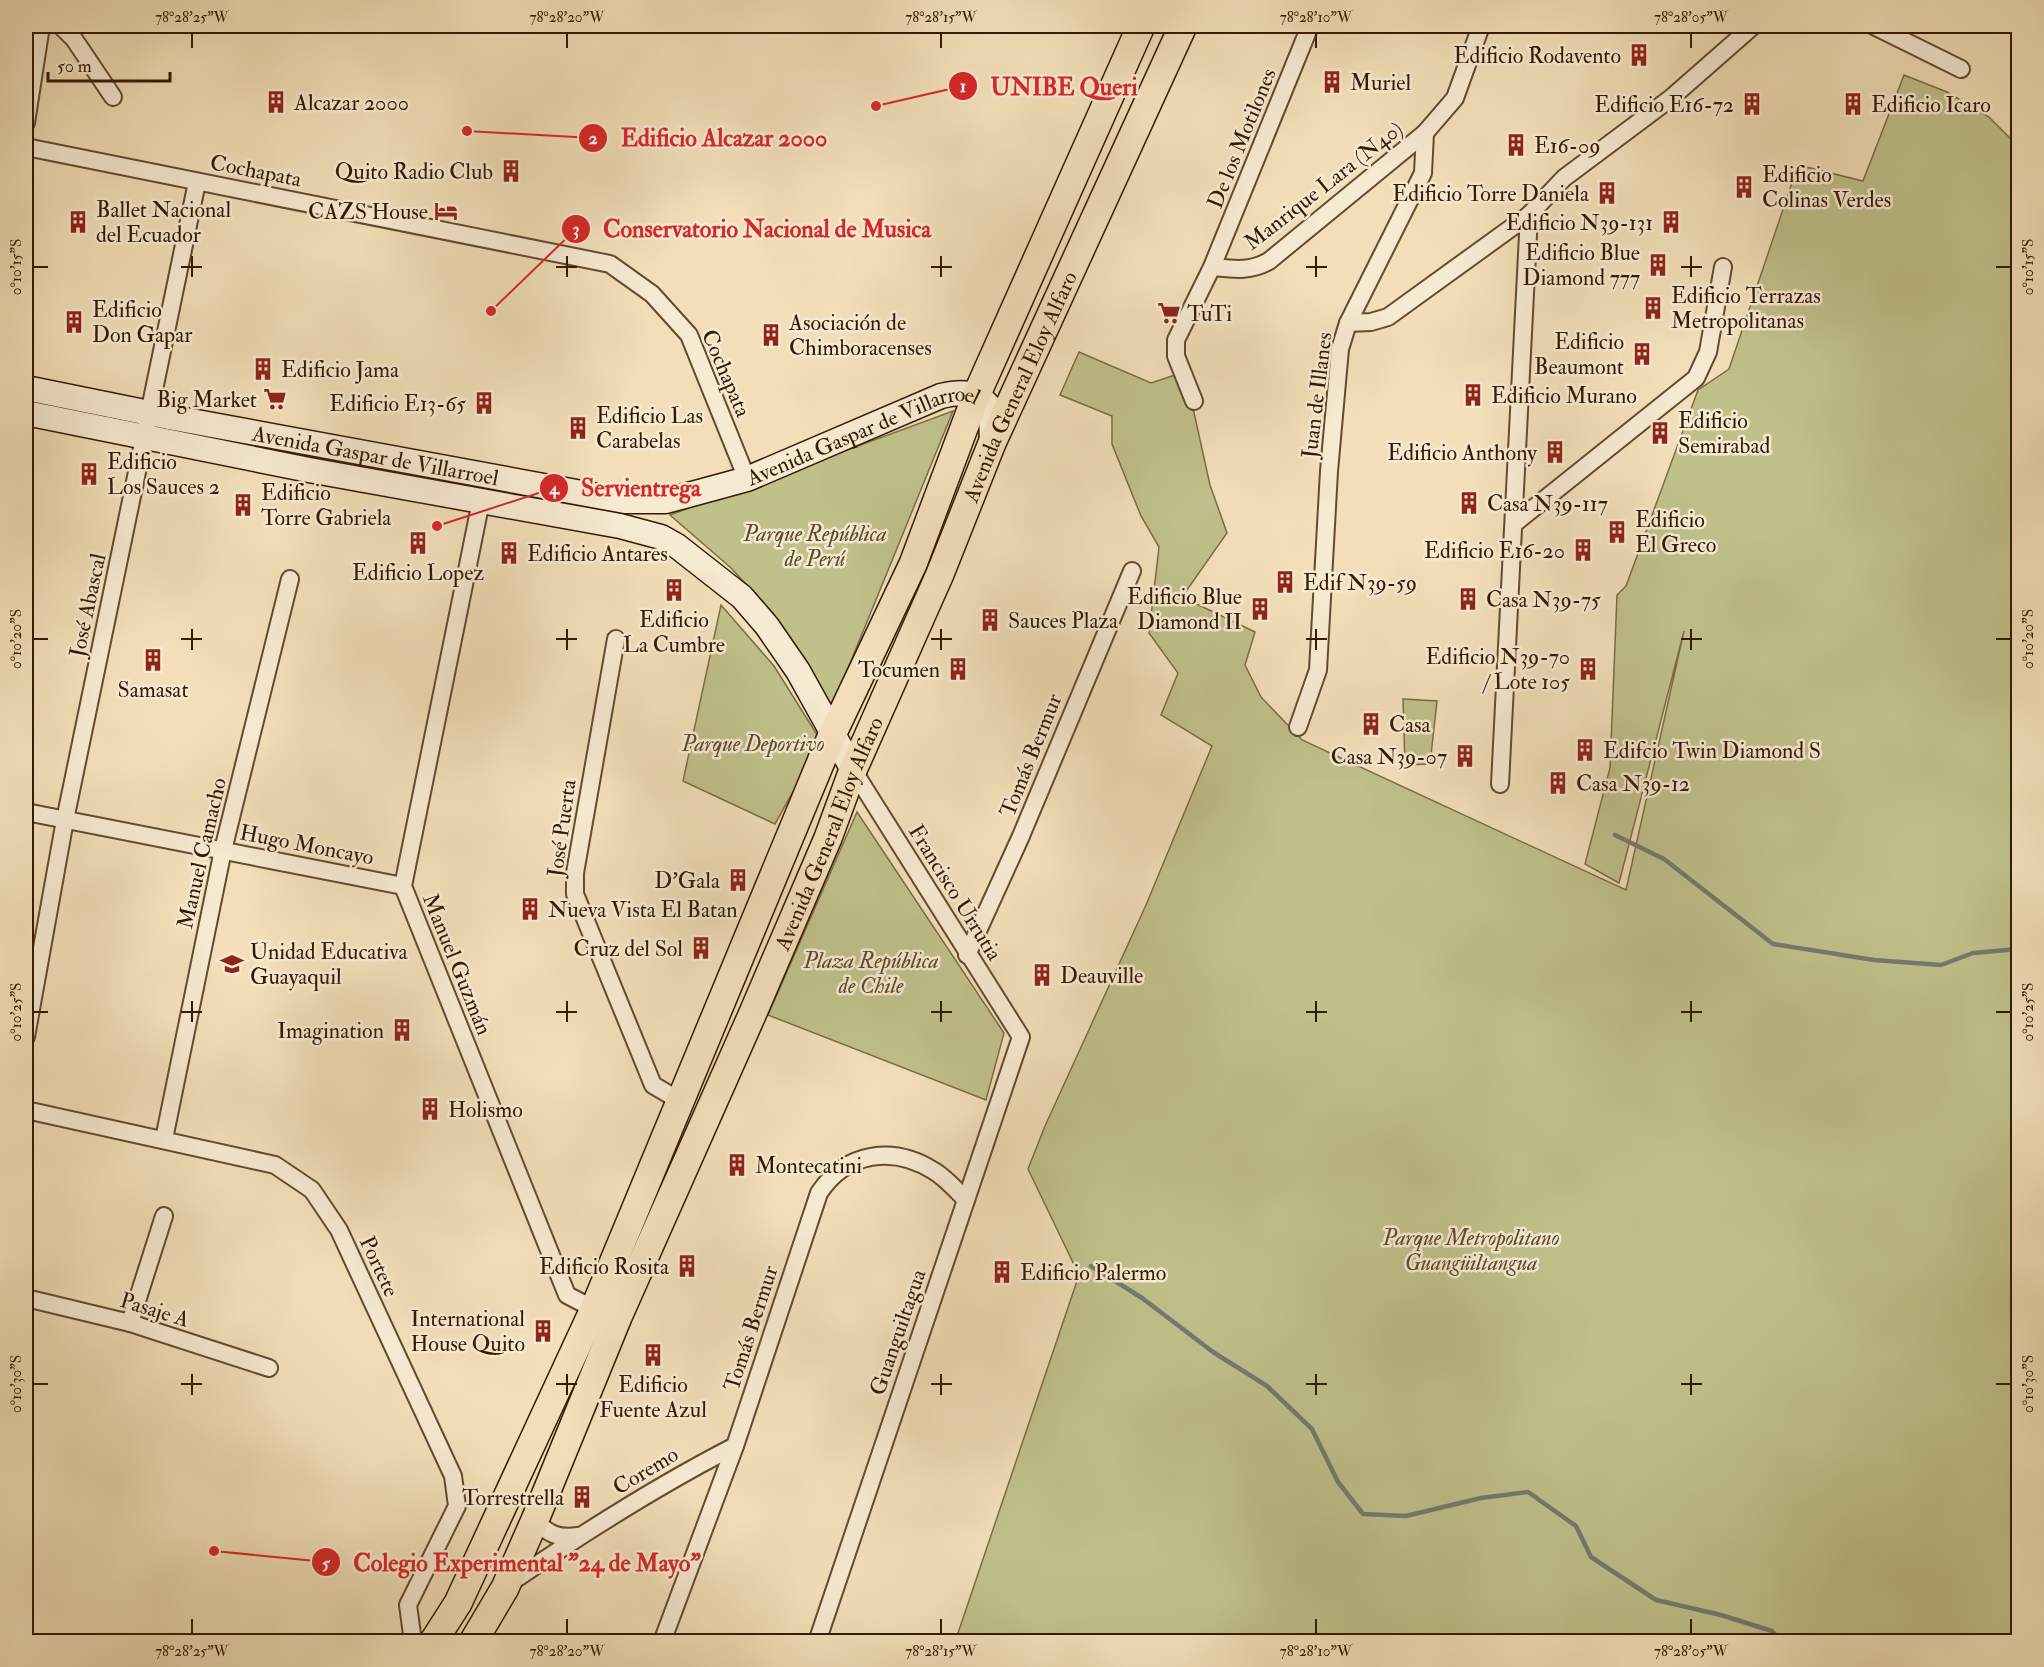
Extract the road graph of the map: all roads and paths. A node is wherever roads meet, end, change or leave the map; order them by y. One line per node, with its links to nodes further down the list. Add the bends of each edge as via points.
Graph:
1 (40, 26): 11 (street)
2 (61, 26): 10 (street)
3 (1141, 26): 20 (main road, Avenida General Eloy Alfaro)
4 (1183, 26): 24 (main road, Avenida General Eloy Alfaro)
5 (1310, 26): 16 (street, De los Motilones)
6 (1481, 26): 12 (street, via 1455,98)
7 (1753, 26): 15 (street, via 1671,98 1564,178)
8 (1874, 26): 9 (street)
9 (1961, 69)
10 (113, 97)
11 (26, 123)
12 (1425, 133): 16 (street, Manrique Lara (N40), via 1258,268); 18 (street, Juan de Illanes, via 1423,173)
13 (26, 147): 14 (street, Cochapata)
14 (196, 182): 23 (street, José Abascal); 25 (street, Cochapata, via 610,264 652,294 689,335)
15 (1529, 215): 18 (street, via 1388,317); 29 (street)
16 (1212, 267): 21 (street, De los Motilones, via 1176,340 1176,356)
17 (1723, 267): 29 (street, via 1708,352 1696,378)
18 (1348, 323): 35 (street, Juan de Illanes, via 1340,349 1329,471 1318,669)
19 (26, 388): 23 (main road, Avenida Gaspar de Villarroel)
20 (976, 396): 24 (main road, Avenida Gaspar de Villarroel, via 991,409); 25 (main road, Avenida Gaspar de Villarroel, via 958,392 941,396); 36 (main road, Avenida General Eloy Alfaro, via 914,564)
21 (1194, 401)
22 (26, 413): 23 (main road, Avenida Gaspar de Villarroel)
23 (148, 425): 26 (main road, Avenida Gaspar de Villarroel); 27 (main road, Avenida Gaspar de Villarroel); 40 (street, José Abascal)
24 (992, 444): 37 (main road, Avenida General Eloy Alfaro, via 940,574)
25 (747, 479): 28 (main road, Avenida Gaspar de Villarroel)
26 (481, 501): 30 (main road, Avenida Gaspar de Villarroel); 42 (street, Manuel Guzmán)
27 (625, 501): 28 (main road, Avenida Gaspar de Villarroel); 30 (main road, via 627,511)
28 (666, 501): 31 (main road, via 658,525)
29 (1515, 523): 38 (street)
30 (620, 526): 31 (main road, Avenida Gaspar de Villarroel)
31 (661, 537): 36 (main road, Avenida Gaspar de Villarroel, via 742,597 798,671)
32 (1132, 571): 43 (street, Tomás Bermur)
33 (290, 579): 41 (street, Manuel Camacho)
34 (616, 639): 46 (street, José Puerta, via 576,865 575,894 653,1085)
35 (1298, 727)
36 (832, 735): 37 (main road, Avenida Gaspar de Villarroel); 46 (main road, Avenida General Eloy Alfaro)
37 (853, 770): 43 (street, Francisco Urrutia); 56 (main road, Avenida General Eloy Alfaro, via 828,838 618,1317)
38 (1500, 784)
39 (26, 812): 40 (street, Hugo Moncayo)
40 (65, 820): 41 (street, Hugo Moncayo); 44 (street, José Abascal)
41 (223, 850): 42 (street, Hugo Moncayo); 48 (street, Manuel Camacho)
42 (403, 886): 52 (street, Manuel Guzmán, via 567,1295)
43 (967, 954): 45 (street, Francisco Urrutia)
44 (26, 1037)
45 (1021, 1037): 49 (street, Guanguiltagua)
46 (682, 1102): 52 (main road, Avenida General Eloy Alfaro)
47 (26, 1110): 48 (street, Portete)
48 (164, 1139): 59 (street, Portete, via 275,1165 312,1190 339,1230 453,1476 456,1506 408,1605)
49 (966, 1200): 55 (street, Tomás Bermur, via 936,1172 895,1156 868,1157 845,1165 828,1179 819,1193); 63 (street, Guanguiltagua)
50 (164, 1216): 53 (street)
51 (26, 1298): 53 (street, Pasaje A)
52 (594, 1310): 60 (main road, Avenida General Eloy Alfaro, via 458,1603)
53 (130, 1323): 54 (street, Pasaje A)
54 (269, 1368)
55 (735, 1446): 57 (street, Coremo); 62 (street, Tomás Bermur)
56 (535, 1520): 57 (street, via 546,1533 564,1538); 58 (main road, Avenida General Eloy Alfaro)
57 (579, 1536): 58 (street, Coremo)
58 (505, 1587): 61 (main road, Avenida General Eloy Alfaro)
59 (413, 1641)
60 (433, 1641)
61 (473, 1641)
62 (662, 1641)
63 (817, 1641)

